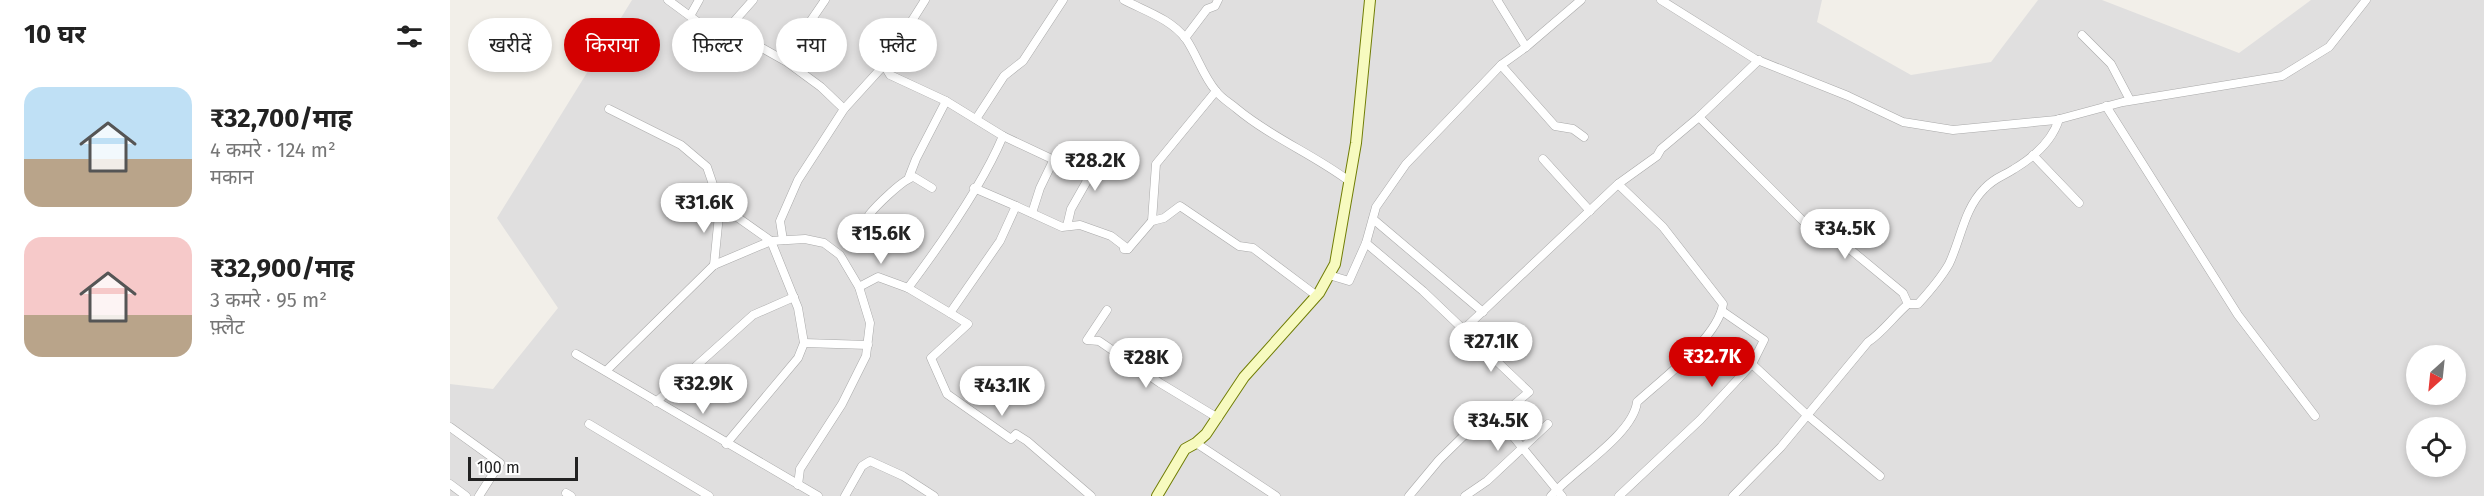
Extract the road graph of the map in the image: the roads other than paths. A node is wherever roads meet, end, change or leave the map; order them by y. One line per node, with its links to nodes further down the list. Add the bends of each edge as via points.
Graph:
1 (668, 0): 14 (street)
2 (699, 0): 14 (street)
3 (753, 0): 16 (street)
4 (825, 0): 17 (street)
5 (925, 0): 18 (street)
6 (1063, 0): 34 (street, via 1023,60 1004,76)
7 (1125, 0): 20 (street, via 1153,14)
8 (1218, 0): 20 (street)
9 (1370, 0): 44 (street)
10 (1497, 0): 21 (street)
11 (1581, 0): 21 (street)
12 (1661, 0): 22 (street)
13 (2366, 0): 29 (street, via 2329,47 2283,76)
14 (690, 16): 15 (street)
15 (693, 18)
16 (737, 18)
17 (813, 18)
18 (914, 18)
19 (2082, 36): 29 (street, via 2110,64)
20 (1185, 38): 27 (street)
21 (1526, 47): 23 (street)
22 (1759, 60): 33 (street); 35 (street, via 1903,122 1953,130)
23 (1501, 65): 37 (street, via 1555,126 1573,129); 53 (street, via 1406,164 1376,207)
24 (800, 72): 32 (street)
25 (879, 72): 32 (street)
26 (888, 72): 28 (street)
27 (1216, 91): 44 (street, via 1279,140 1326,164); 54 (street, via 1156,164)
28 (946, 100): 34 (street); 42 (street)
29 (2130, 100): 30 (street)
30 (2106, 106): 35 (street); 79 (street, via 2238,315)
31 (609, 109): 49 (street, via 681,145 707,167)
32 (844, 110): 56 (street, via 798,180 780,221)
33 (1699, 117): 45 (street, via 1657,156); 66 (street, via 1815,233 1823,227 1842,241 1904,293)
34 (976, 119): 36 (street)
35 (2060, 119): 39 (street, via 2055,135)
36 (1004, 136): 40 (street); 47 (street)
37 (1584, 137)
38 (1104, 151): 43 (street)
39 (2033, 155): 48 (street); 66 (street, via 1983,190 1972,204 1948,264 1918,304)
40 (1054, 159): 43 (street); 52 (street)
41 (1543, 159): 51 (street)
42 (909, 177): 46 (street); 59 (street, via 869,215)
43 (1088, 178): 55 (street, via 1071,209)
44 (1349, 181): 61 (street, via 1335,264)
45 (1618, 184): 51 (street); 68 (street, via 1663,227 1723,304)
46 (932, 188)
47 (974, 188): 50 (street); 63 (street)
48 (2079, 203)
49 (720, 205): 57 (street); 60 (street)
50 (1016, 206): 52 (street); 70 (street, via 1000,242)
51 (1590, 211): 69 (street)
52 (1032, 213): 55 (street)
53 (1373, 219): 58 (street); 69 (street)
54 (1152, 221): 55 (street, via 1125,249 1111,236 1080,225); 64 (street, via 1164,218 1180,206 1239,246 1252,248)
55 (1067, 226)
56 (783, 240): 57 (street); 62 (street, via 824,243 840,255)
57 (771, 241): 60 (street); 65 (street)
58 (1366, 243): 61 (street, via 1349,281); 71 (street)
59 (877, 250)
60 (714, 265): 76 (street)
61 (1329, 275): 64 (street)
62 (859, 287): 63 (street, via 878,278); 73 (street, via 870,323)
63 (908, 288): 70 (street)
64 (1317, 296): 80 (street, via 1244,377)
65 (794, 297): 72 (street); 77 (street, via 753,315)
66 (1908, 304): 78 (street, via 1868,342)
67 (1107, 310): 80 (street, via 1087,340 1099,341)
68 (1722, 311): 75 (street, via 1764,340); 91 (street, via 1681,364 1637,402 1636,411 1617,436)
69 (1483, 312): 71 (street)
70 (950, 313): 98 (street, via 968,324 930,358 947,394 1011,439 1016,434 1027,441)
71 (1464, 329): 81 (street, via 1529,392)
72 (804, 343): 73 (street); 86 (street, via 798,358)
73 (868, 345): 90 (street, via 842,404 800,469)
74 (576, 354): 76 (street)
75 (1752, 364): 78 (street); 103 (street, via 1700,420)
76 (606, 371): 77 (street)
77 (656, 402): 86 (street)
78 (1807, 415): 88 (street); 104 (street)
79 (2315, 416)
80 (1218, 418): 85 (street)
81 (1498, 418): 87 (street); 101 (street, via 1490,410)
82 (589, 424): 94 (street)
83 (1548, 424): 87 (street)
84 (450, 427): 93 (street, via 500,463)
85 (1196, 443): 99 (street, via 1185,449); 100 (street)
86 (726, 444): 90 (street)
87 (1521, 447): 91 (street); 102 (street, via 1487,481)
88 (1880, 476)
89 (450, 484): 92 (street)
90 (798, 485): 95 (street)
91 (1556, 494)
92 (466, 496)
93 (479, 496)
94 (709, 496)
95 (818, 496)
96 (845, 496): 97 (street, via 862,466 870,461)
97 (934, 496)
98 (1091, 496)
99 (1157, 496)
100 (1276, 496)
101 (1409, 496)
102 (1465, 496)
103 (1619, 496)
104 (1733, 496)

